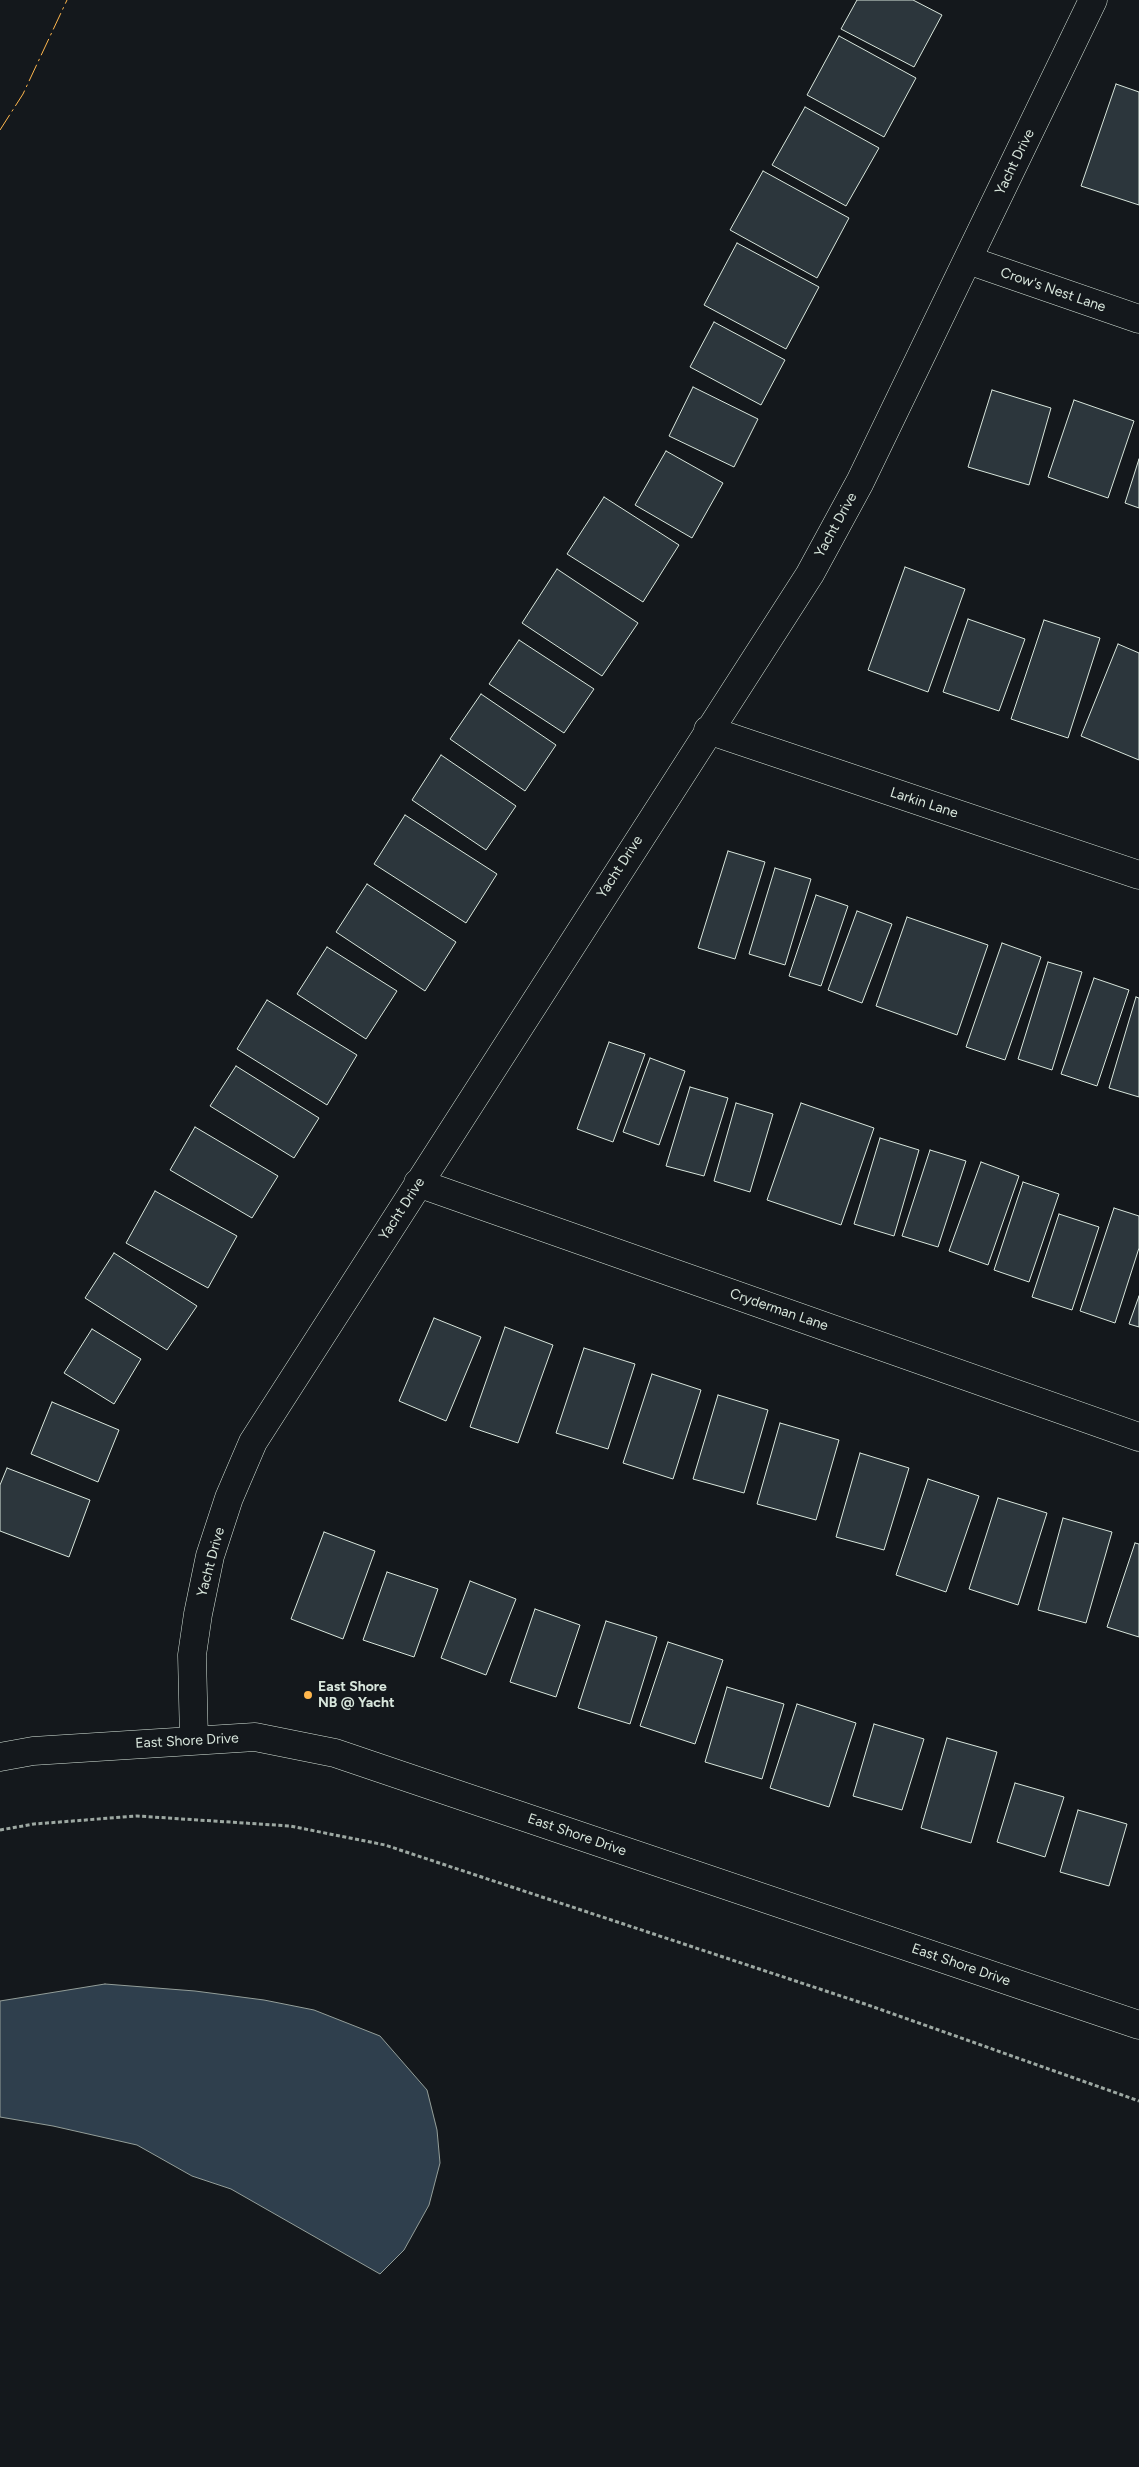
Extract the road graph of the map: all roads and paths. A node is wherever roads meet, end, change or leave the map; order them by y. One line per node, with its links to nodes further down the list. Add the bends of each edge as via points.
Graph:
1 (1093, 0): 2 (street, Yacht Drive)
2 (968, 260): 3 (street, Crow's Nest Lane); 4 (street, Yacht Drive, via 860,482 814,566)
3 (1139, 320)
4 (708, 730): 5 (street, Larkin Lane); 6 (street, Yacht Drive)
5 (1139, 875)
6 (418, 1184): 7 (street, Cryderman Lane); 8 (street, Yacht Drive, via 253,1442 229,1498 210,1556 192,1655)
7 (1139, 1437)
8 (194, 1740): 9 (street, East Shore Drive, via 33,1751); 11 (street, East Shore Drive, via 255,1737 335,1754)
9 (0, 1757)
10 (0, 1830): 12 (path, via 136,1816 290,1826 385,1846 868,2005)
11 (1139, 2025)
12 (1139, 2101)

